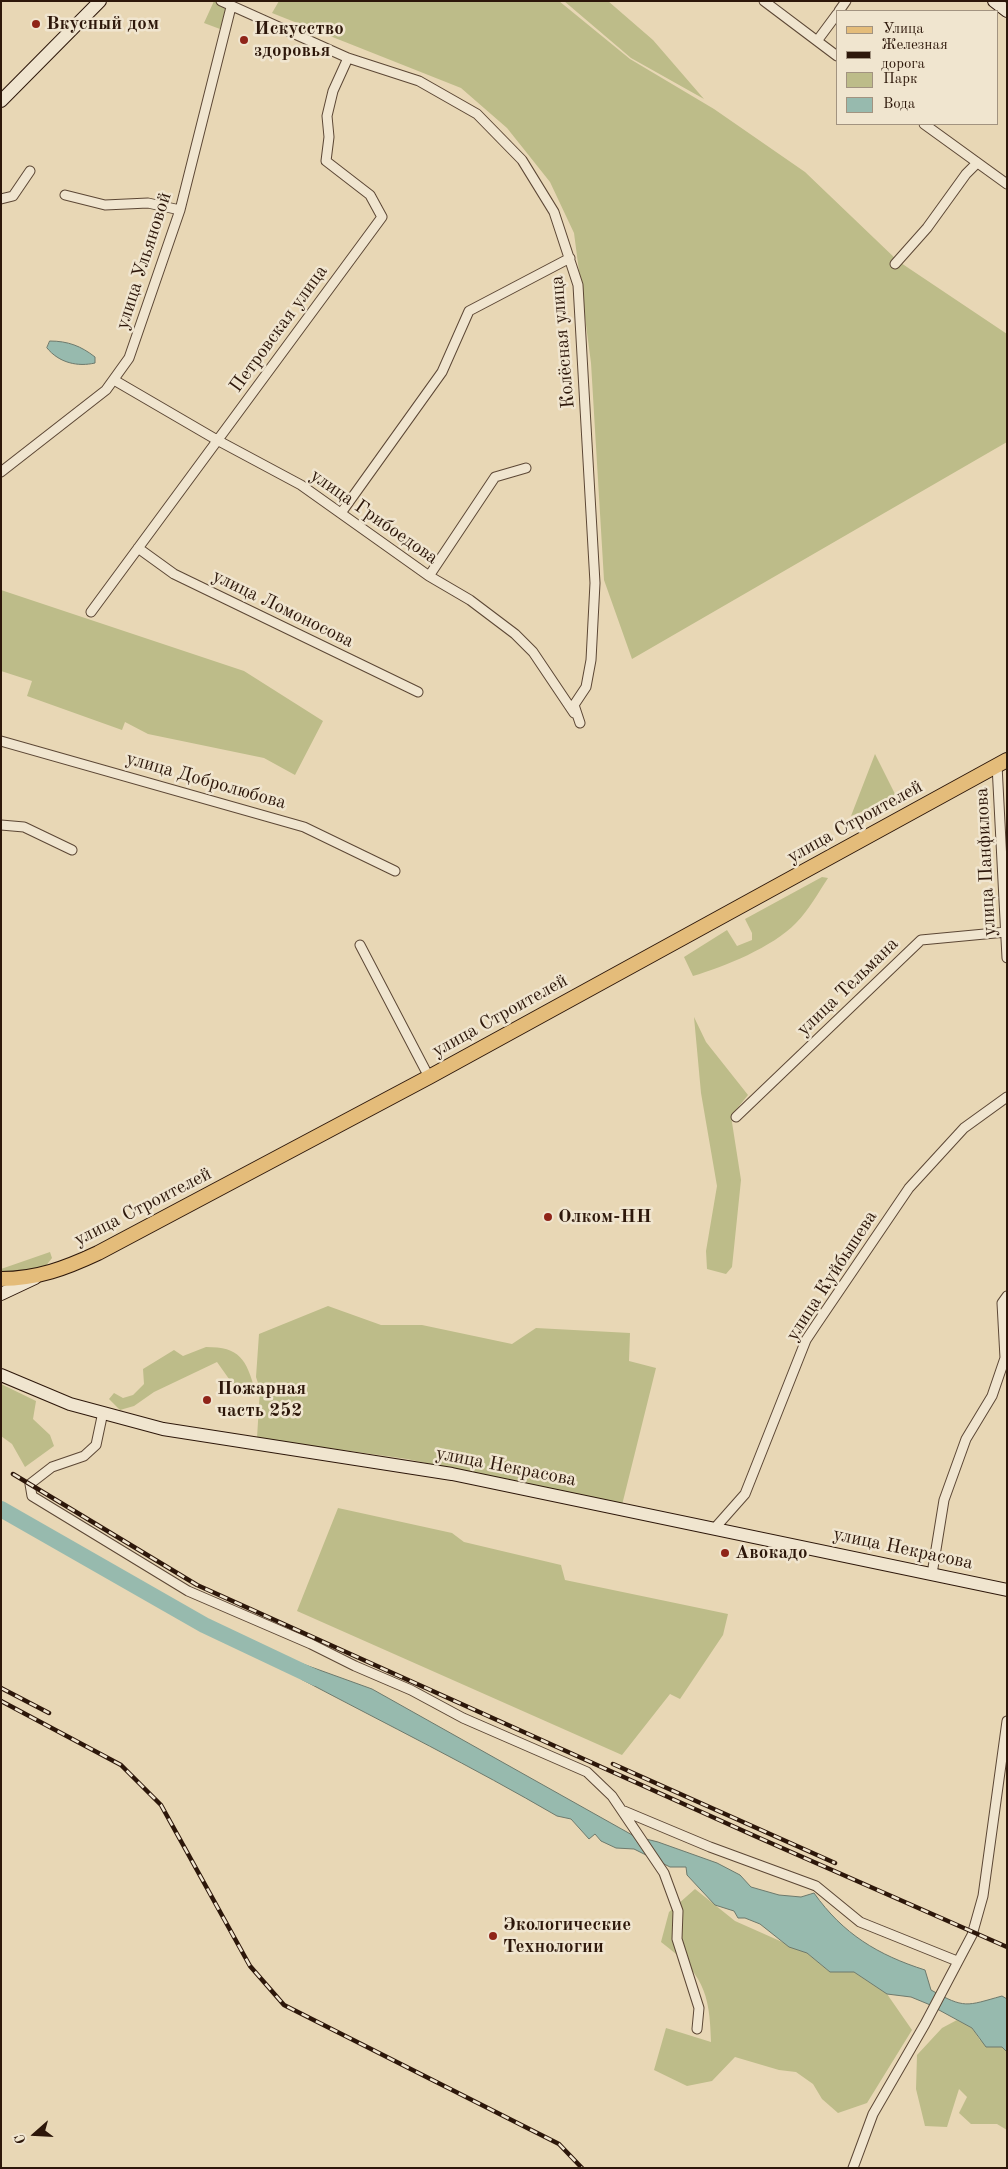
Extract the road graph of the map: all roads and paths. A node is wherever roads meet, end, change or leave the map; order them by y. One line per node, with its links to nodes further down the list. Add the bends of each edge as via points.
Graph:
1 (100, 1): 11 (street)
2 (221, 1): 5 (street, Колёсная улица)
3 (764, 1): 8 (street)
4 (994, 1): 6 (street)
5 (230, 7): 10 (street, Колёсная улица); 18 (street, улица Ульяновой)
6 (1007, 11)
7 (836, 16): 8 (street)
8 (817, 41): 9 (street)
9 (836, 55)
10 (348, 58): 19 (street, Колёсная улица, via 419,81 477,114 522,160 554,212); 22 (street, Петровская улица, via 333,91 327,116 326,161 370,195 382,217)
11 (1, 101)
12 (925, 125): 13 (street)
13 (977, 163): 15 (street); 20 (street)
14 (30, 171): 17 (street, via 13,196)
15 (1007, 184)
16 (65, 195): 18 (street, via 105,205 148,203)
17 (1, 199)
18 (180, 210): 21 (street, улица Ульяновой, via 129,358)
19 (570, 258): 25 (street, via 469,312 442,372); 30 (street, Колёсная улица, via 578,285 595,583 591,660 586,686 574,705)
20 (895, 264)
21 (114, 380): 22 (street, улица Грибоедова); 24 (street, улица Ульяновой, via 106,390)
22 (217, 440): 25 (street, улица Грибоедова, via 301,485); 26 (street, Петровская улица)
23 (526, 468): 27 (street, via 495,478)
24 (1, 472)
25 (341, 513): 27 (street, улица Грибоедова)
26 (138, 548): 28 (street, Петровская улица); 29 (street, улица Ломоносова, via 174,574)
27 (428, 576): 30 (street, улица Грибоедова, via 470,600 515,634 550,674)
28 (91, 612)
29 (418, 692)
30 (580, 723)
31 (1, 741): 35 (street, улица Добролюбова, via 304,827)
32 (1002, 763): 36 (street, улица Панфилова); 39 (main road, улица Строителей)
33 (1, 824): 34 (street, via 24,827)
34 (72, 850)
35 (395, 871)
36 (1006, 932): 38 (street, улица Панфилова); 41 (street, улица Тельмана, via 921,940)
37 (360, 945): 39 (street)
38 (1007, 958)
39 (429, 1076): 42 (main road, улица Строителей, via 98,1253)
40 (1007, 1097): 48 (street, улица Куйбышева, via 964,1128 909,1188 832,1301 806,1340 745,1494)
41 (736, 1117)
42 (37, 1277): 43 (main road, улица Строителей); 44 (street)
43 (1, 1278)
44 (1, 1294)
45 (1007, 1296): 49 (street, via 1002,1303 1005,1358 992,1396 966,1439 944,1500)
46 (1, 1375): 47 (street, улица Некрасова, via 70,1404)
47 (103, 1412): 48 (street, улица Некрасова, via 163,1429 452,1474); 52 (street, via 96,1445 84,1456 52,1467 30,1484 32,1496 188,1591 311,1644 463,1718 587,1772)
48 (714, 1529): 49 (street, улица Некрасова)
49 (932, 1574): 50 (street, улица Некрасова)
50 (1007, 1590)
51 (1007, 1721): 53 (street, via 983,1896 972,1935)
52 (624, 1811): 53 (street, via 816,1886 860,1922); 54 (street, via 664,1873 678,1911 677,1939 699,2008)
53 (957, 1961): 55 (street, via 925,2024 872,2114)
54 (697, 2029)
55 (853, 2168)

